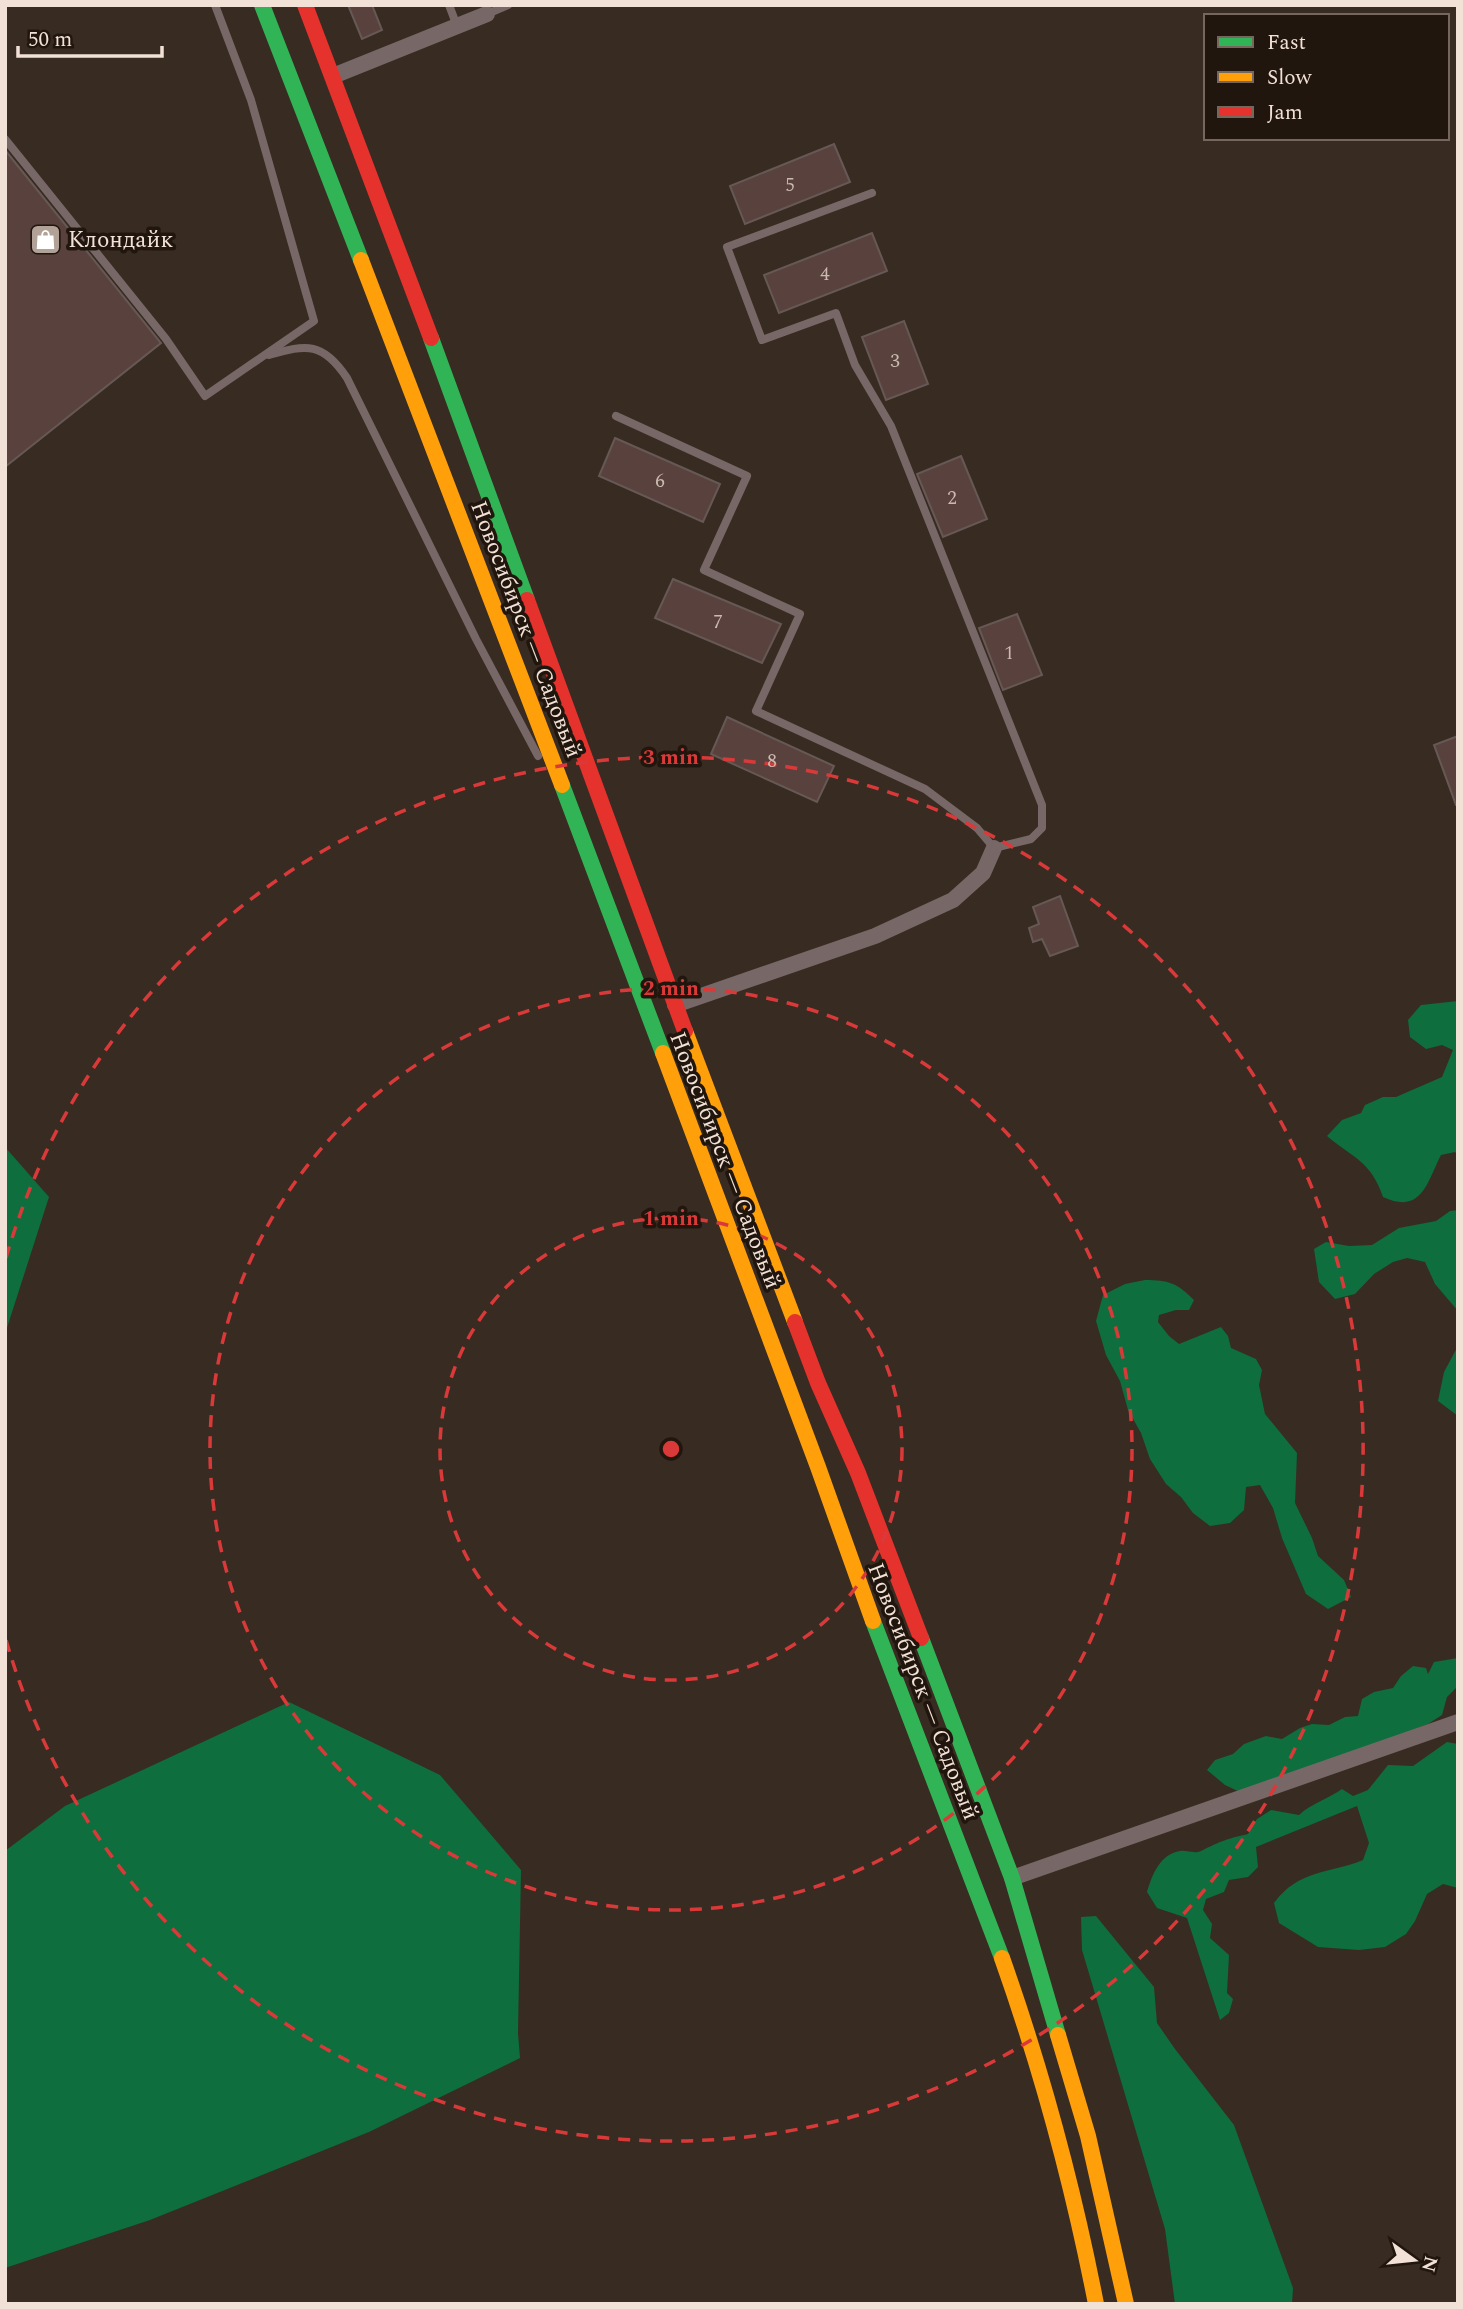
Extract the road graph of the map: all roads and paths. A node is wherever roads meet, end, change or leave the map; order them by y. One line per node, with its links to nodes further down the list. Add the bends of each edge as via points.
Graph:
1 (215, 5): 11 (lane, via 251,100 314,321)
2 (262, 5): 15 (main road, Новосибирск — Садовый)
3 (305, 5): 8 (main road, Новосибирск — Садовый)
4 (449, 5): 7 (lane)
5 (505, 6): 6 (lane)
6 (487, 14): 7 (street)
7 (457, 26): 8 (street)
8 (333, 76): 17 (main road, Новосибирск — Садовый)
9 (5, 139): 11 (lane, via 166,339 205,396)
10 (872, 193): 16 (lane, via 727,247 762,340 836,313 855,365 891,426 1042,805 1042,828 1031,839)
11 (262, 356): 13 (lane, via 296,347 319,350 336,362)
12 (616, 416): 16 (lane, via 747,476 704,570 800,614 756,711 925,789 976,828)
13 (540, 760)
14 (547, 772): 15 (lane)
15 (579, 832): 20 (main road, Новосибирск — Садовый, via 858,1585 983,1907 1060,2145)
16 (993, 848): 17 (street, via 983,873 953,900 875,936)
17 (675, 1005): 19 (main road, Новосибирск — Садовый)
18 (1458, 1722): 19 (street)
19 (1012, 1878): 21 (main road, Новосибирск — Садовый, via 1088,2136)
20 (1096, 2304)
21 (1126, 2304)

